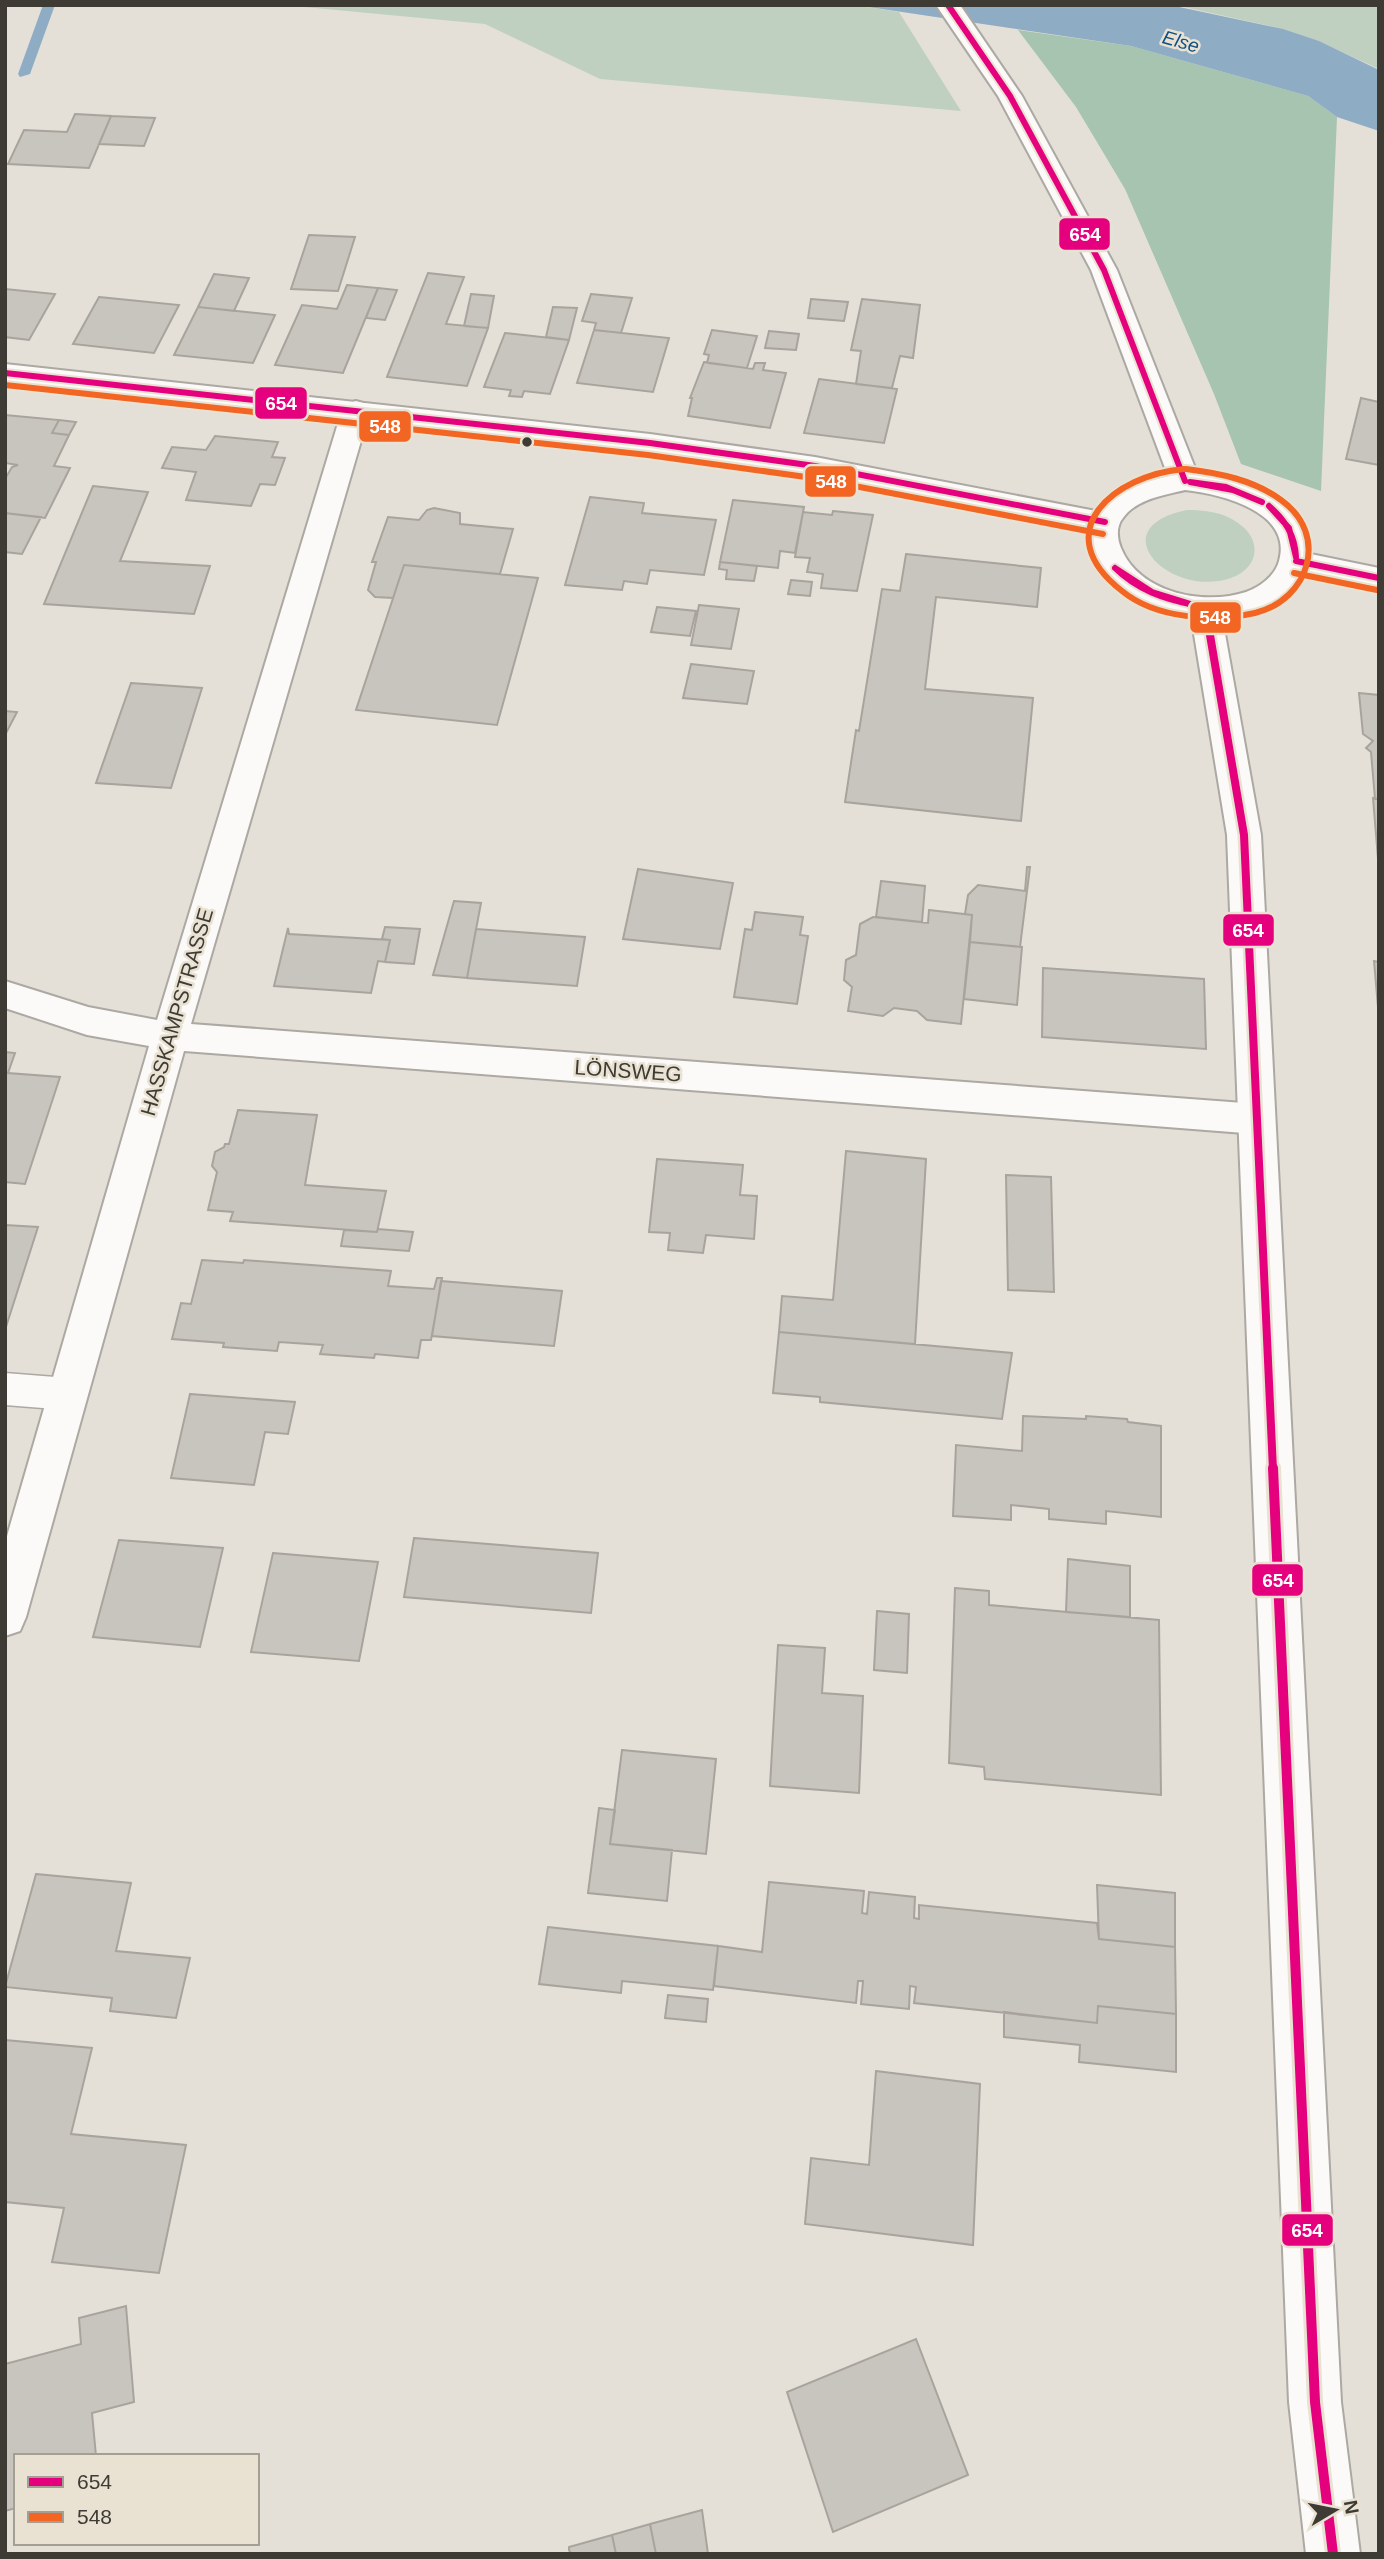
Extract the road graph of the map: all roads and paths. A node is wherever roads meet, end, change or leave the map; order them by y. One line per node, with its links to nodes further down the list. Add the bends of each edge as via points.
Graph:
1 (948, 5): 4 (main road, via 1010,96 1104,270)
2 (5, 373): 3 (main road)
3 (356, 410): 5 (main road, via 815,466); 10 (main road, HASSKAMPSTRASSE)
4 (1185, 481): 5 (main road, via 1133,493 1115,506); 6 (main road, via 1243,492 1267,505 1286,522 1295,541)
5 (1105, 522): 8 (main road, via 1101,541 1108,560 1123,578 1164,600)
6 (1296, 561): 7 (main road); 8 (main road, via 1287,581 1266,597 1237,606)
7 (1379, 578)
8 (1205, 608): 11 (main road, via 1244,835)
9 (5, 994): 10 (main road, LÖNSWEG, via 87,1021)
10 (170, 1036): 11 (main road, LÖNSWEG); 13 (main road, HASSKAMPSTRASSE)
11 (1256, 1119): 15 (main road, via 1315,2402)
12 (5, 1390): 13 (lane)
13 (68, 1394): 14 (main road, HASSKAMPSTRASSE)
14 (5, 1617)
15 (1333, 2554)

